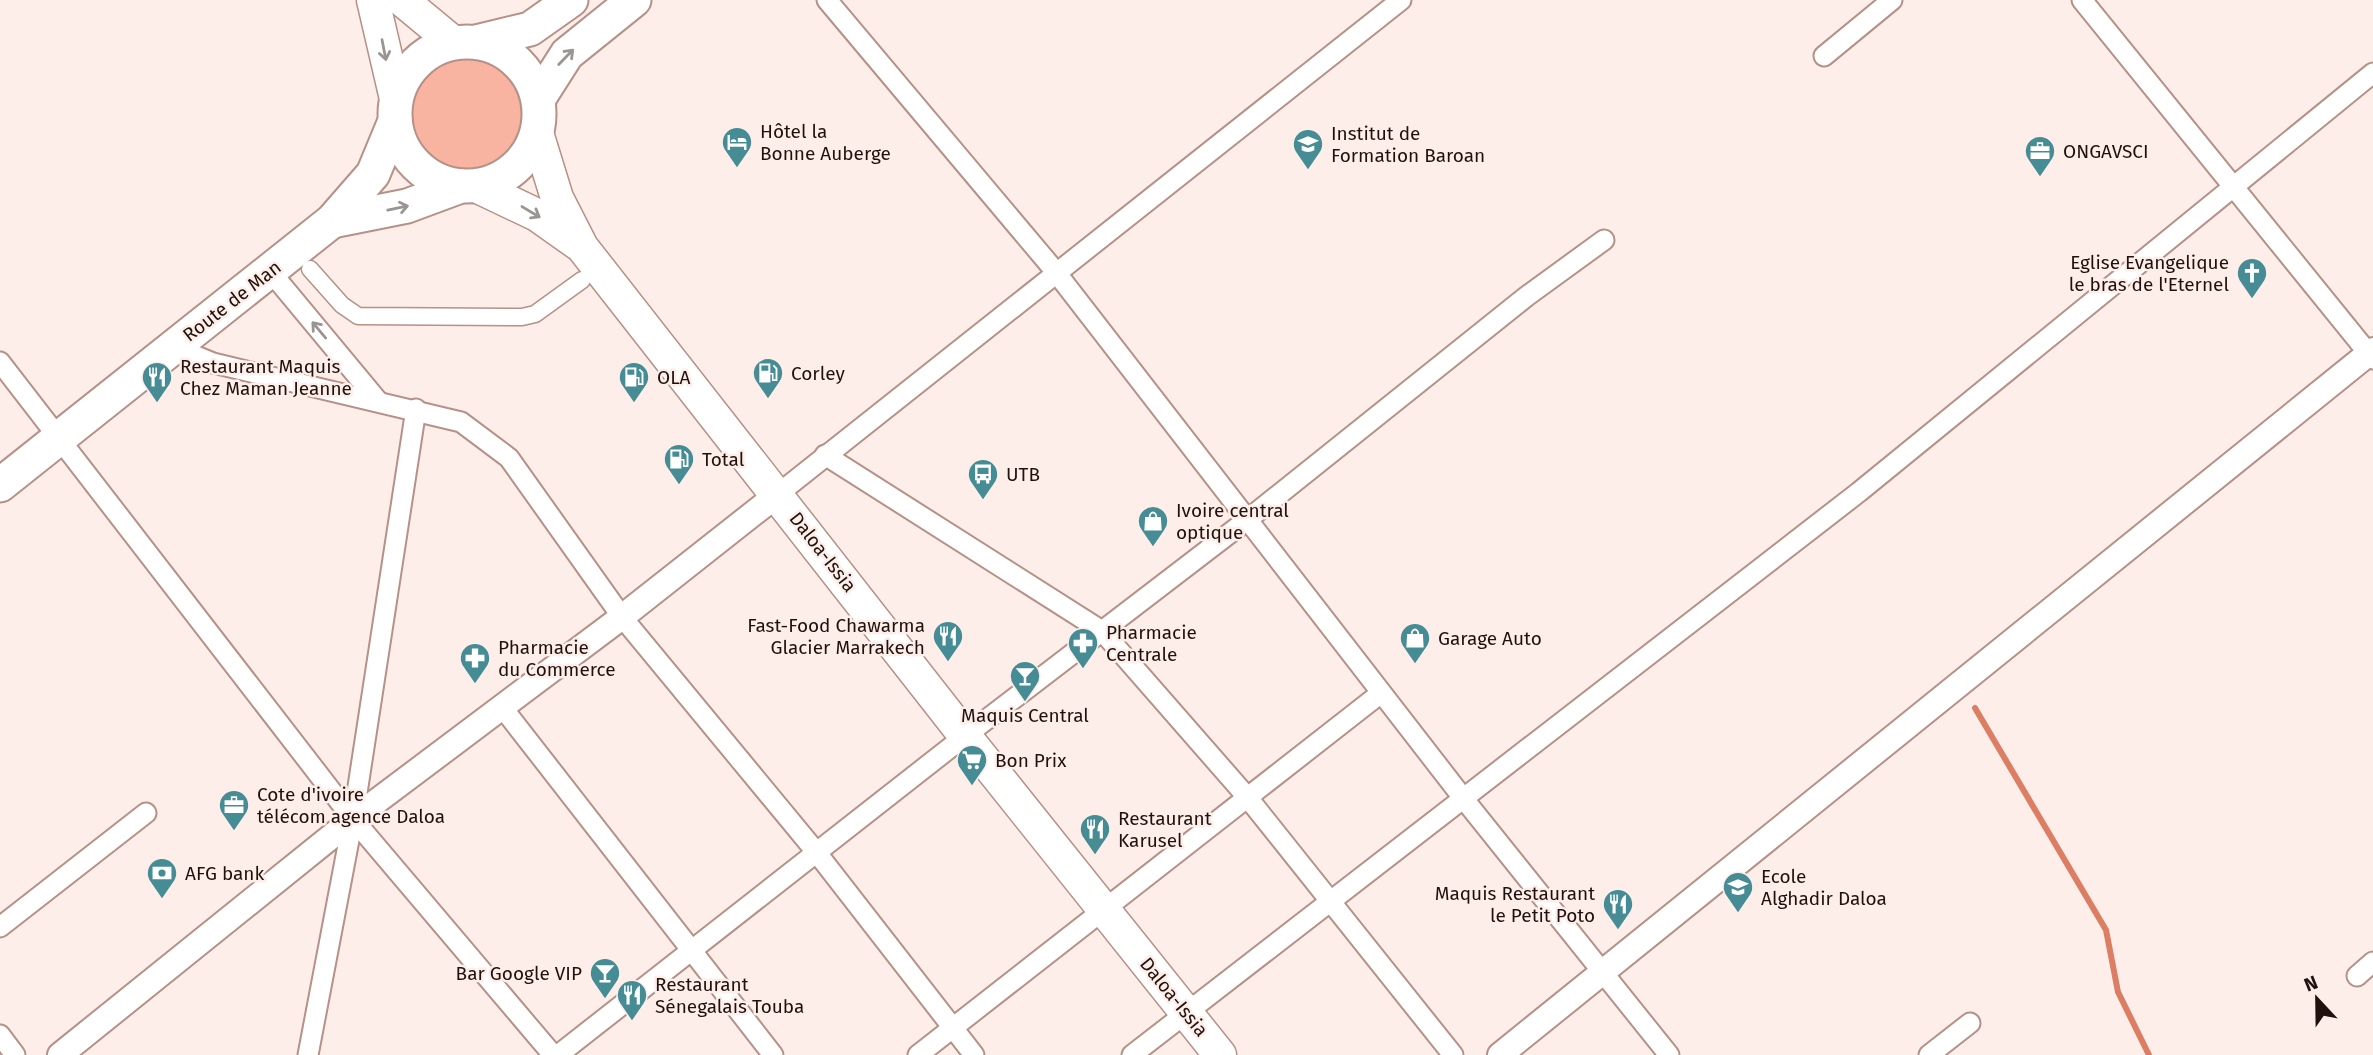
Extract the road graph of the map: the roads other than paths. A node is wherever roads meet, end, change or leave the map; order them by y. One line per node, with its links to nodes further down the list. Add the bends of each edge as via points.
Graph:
1 (373, 0): 13 (main road, one-way to 13)
2 (402, 0): 9 (main road)
3 (571, 0): 9 (highway, via 530,29)
4 (634, 0): 12 (highway, one-way to 4, via 567,54)
5 (827, 0): 21 (street)
6 (1401, 0): 21 (street)
7 (1892, 0): 10 (street)
8 (2082, 0): 16 (street)
9 (465, 42): 12 (highway, via 498,48 517,60); 13 (highway, via 429,52 418,61 404,79)
10 (1824, 56)
11 (2373, 73): 16 (street)
12 (539, 98): 14 (highway)
13 (396, 110): 15 (highway, via 398,135 411,160 433,178); 17 (highway, Route de Man, via 373,174)
14 (537, 133): 15 (highway, via 521,163 492,182); 19 (main road, via 557,198)
15 (468, 186): 17 (highway, one-way to 15, via 407,206); 19 (main road, one-way to 19, via 537,215)
16 (2231, 188): 25 (street); 40 (street, via 1859,492)
17 (332, 221): 22 (highway, Route de Man)
18 (1604, 240): 33 (street)
19 (582, 247): 32 (main road, Daloa-Issia)
20 (310, 269): 23 (street, via 358,316 522,317 535,314)
21 (1055, 271): 30 (street); 33 (street)
22 (277, 279): 24 (highway, Route de Man); 27 (street, one-way to 22)
23 (582, 280)
24 (174, 347): 27 (street, via 213,363); 29 (highway, Route de Man)
25 (2372, 354): 49 (street)
26 (0, 362): 29 (street)
27 (378, 401): 28 (street)
28 (416, 410): 34 (street, via 461,422 509,458); 42 (street)
29 (60, 437): 31 (highway, Route de Man); 42 (street)
30 (825, 455): 32 (street); 35 (street)
31 (0, 485)
32 (778, 494): 34 (street); 38 (main road, Daloa-Issia)
33 (1247, 520): 35 (street); 36 (street)
34 (622, 617): 37 (street); 43 (street)
35 (1102, 631): 38 (street); 39 (street)
36 (1381, 693): 39 (street); 40 (street)
37 (502, 708): 42 (street); 47 (street)
38 (965, 736): 43 (street); 45 (main road, Daloa-Issia)
39 (1248, 798): 44 (street); 45 (street)
40 (1463, 798): 44 (street); 49 (street)
41 (146, 813): 46 (street)
42 (353, 818): 56 (street); 57 (street); 58 (street)
43 (817, 853): 47 (street); 53 (street)
44 (1331, 900): 51 (street); 65 (street)
45 (1103, 910): 51 (main road, Daloa-Issia); 53 (street)
46 (0, 927)
47 (691, 952): 59 (street); 60 (street)
48 (2373, 962): 50 (street)
49 (1603, 974): 66 (street); 67 (street)
50 (2357, 976)
51 (1187, 1013): 63 (street); 64 (main road, Daloa-Issia)
52 (1970, 1023): 68 (street)
53 (953, 1028): 61 (street); 62 (street)
54 (0, 1035): 55 (street)
55 (15, 1055)
56 (60, 1055)
57 (309, 1055)
58 (553, 1055)
59 (558, 1055)
60 (774, 1055)
61 (918, 1055)
62 (974, 1055)
63 (1132, 1055)
64 (1220, 1055)
65 (1453, 1055)
66 (1500, 1055)
67 (1669, 1055)
68 (1929, 1055)

